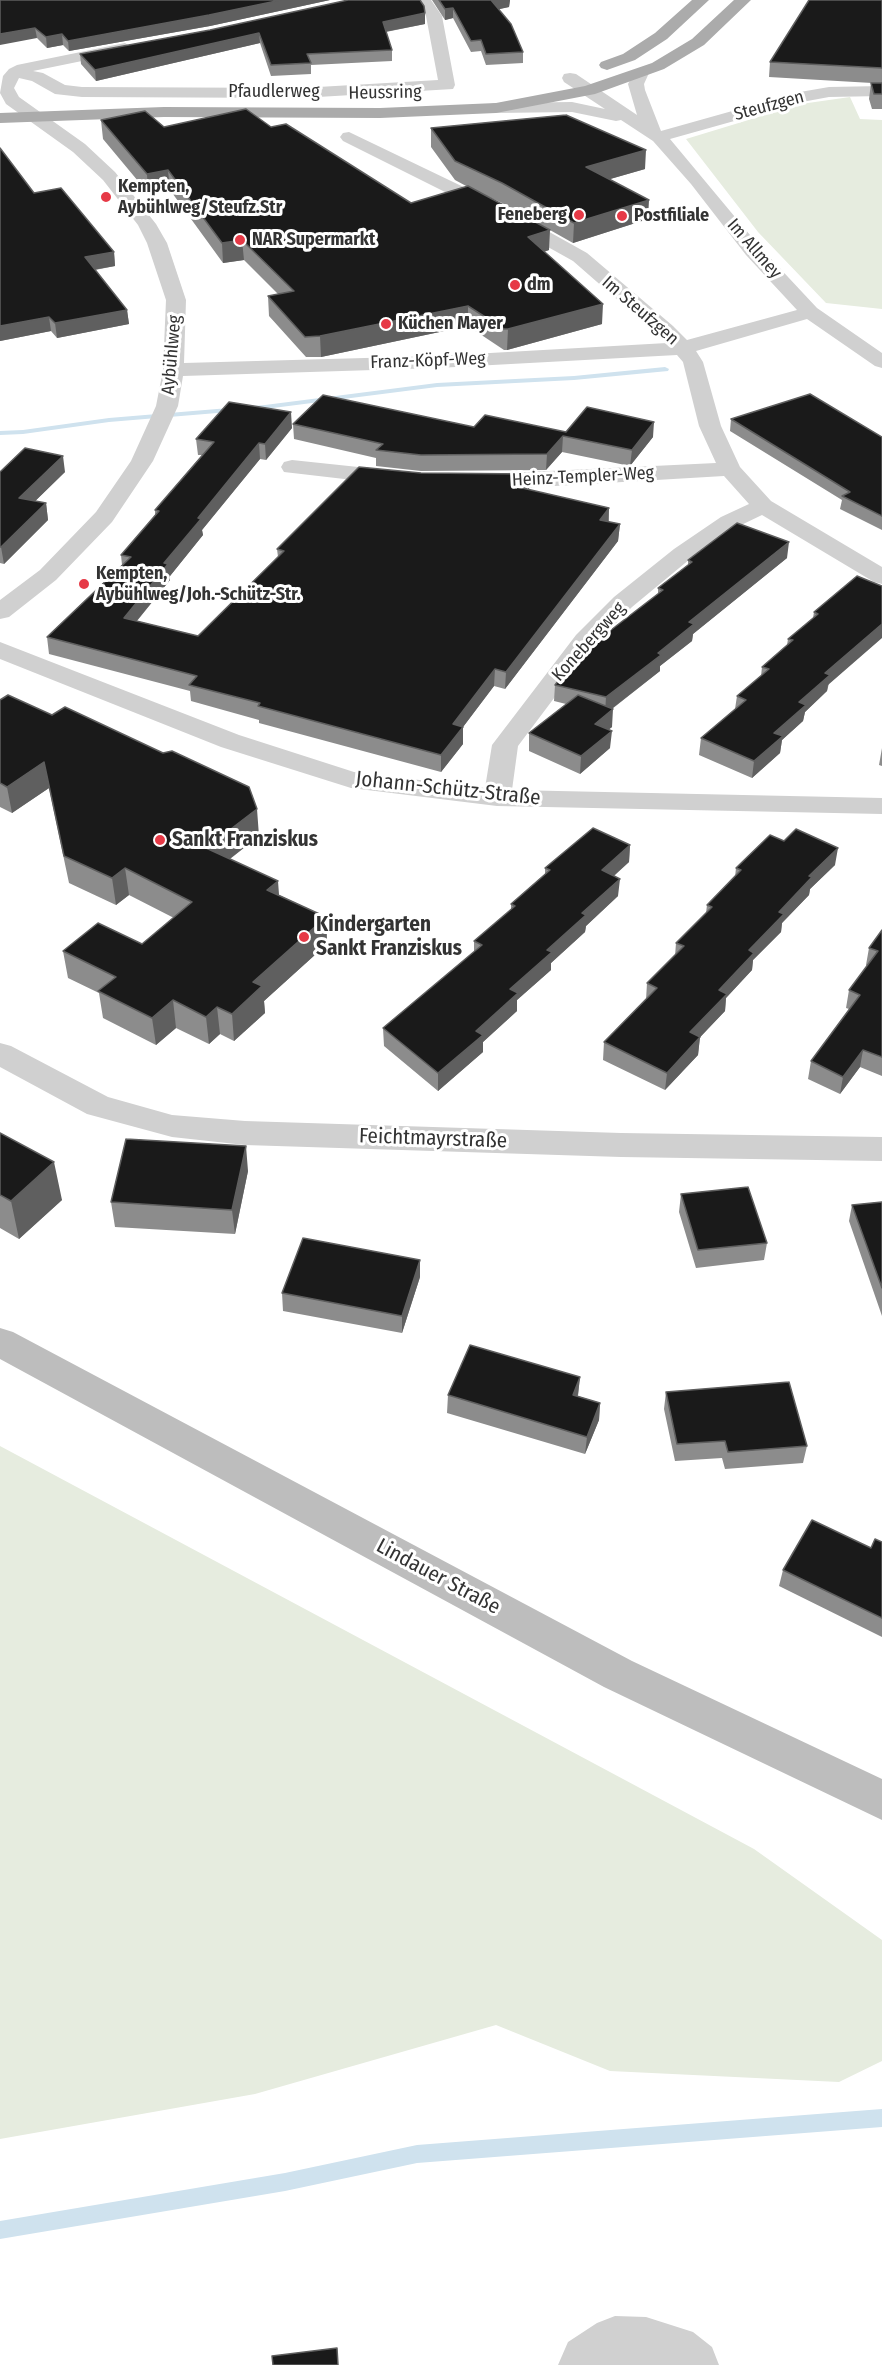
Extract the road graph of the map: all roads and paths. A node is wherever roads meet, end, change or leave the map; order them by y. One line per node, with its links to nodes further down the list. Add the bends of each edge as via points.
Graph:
1 (423, 0): 5 (street, Pfaudlerweg, via 434,16 447,85 301,93 82,92 61,90 37,77)
2 (701, 0): 6 (main road, Heussring, via 637,52)
3 (742, 0): 7 (main road, Heussring, via 698,42)
4 (144, 45): 5 (street)
5 (15, 72): 10 (street, via 6,88)
6 (584, 73): 8 (street, Im Allmey); 10 (main road, Heussring, via 468,95 393,99)
7 (641, 73): 8 (main road, Heussring); 14 (street, Im Allmey, via 637,90)
8 (588, 90): 11 (main road, Heussring); 14 (street, Im Allmey)
9 (882, 91): 14 (street, Steufzgen, via 800,97)
10 (6, 101): 12 (street, Aybühlweg)
11 (496, 108): 12 (main road, Heussring); 14 (street, Im Allmey, via 588,109 625,119)
12 (33, 116): 13 (main road, Heussring); 19 (street, Aybühlweg, via 95,162 158,243 176,300)
13 (0, 118)
14 (655, 134): 16 (street, Im Allmey)
15 (350, 137): 17 (street, Im Steufzgen, via 580,257)
16 (810, 312): 17 (street); 18 (street, Im Allmey)
17 (683, 348): 19 (street, Franz-Köpf-Weg, via 437,362); 21 (street, Im Steufzgen, via 693,362 710,426)
18 (882, 362)
19 (173, 370): 26 (street, Aybühlweg, via 161,419 142,461 104,517 48,575)
20 (292, 467): 22 (street)
21 (730, 469): 23 (street, Heinz-Templer-Weg, via 520,481); 24 (street, Im Steufzgen)
22 (421, 480)
23 (465, 480)
24 (763, 506): 25 (street, Im Steufzgen); 28 (street, Konebergweg, via 729,522 682,554 585,640 505,745)
25 (882, 577)
26 (0, 612)
27 (0, 650): 28 (street, Johann-Schütz-Straße, via 230,741 324,772 396,787)
28 (497, 798): 29 (street, Johann-Schütz-Straße)
29 (882, 806)
30 (0, 1054): 31 (street, Feichtmayrstraße, via 98,1106 172,1126 257,1134)
31 (882, 1149)
32 (0, 1342): 33 (main road, Lindauer Straße, via 618,1674)
33 (882, 1800)
34 (583, 2365): 35 (street, via 615,2341 646,2342 675,2350)
35 (694, 2365)

